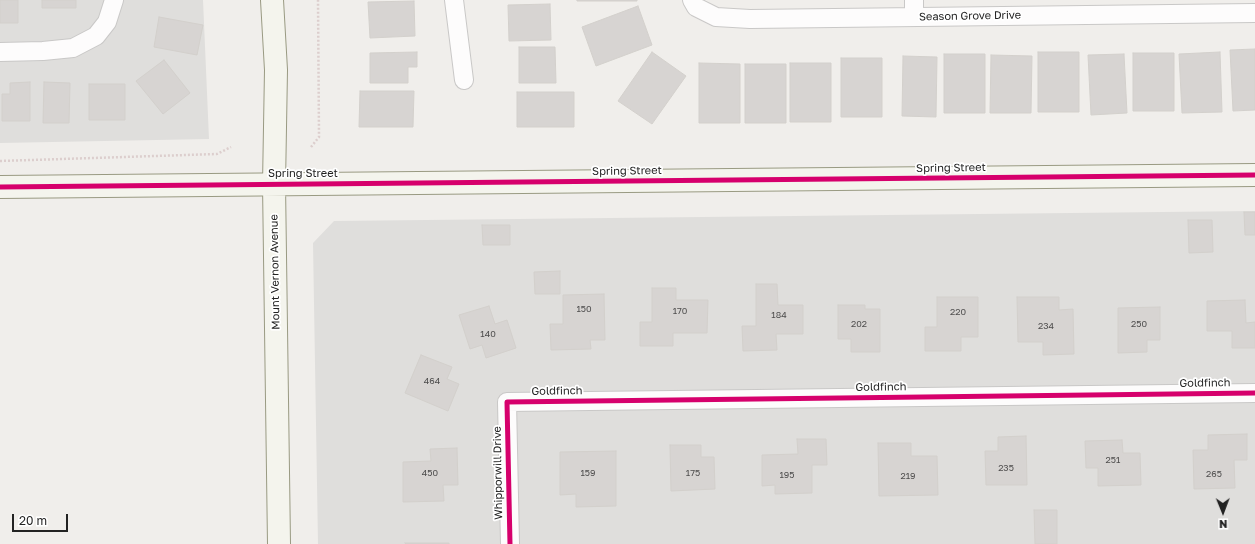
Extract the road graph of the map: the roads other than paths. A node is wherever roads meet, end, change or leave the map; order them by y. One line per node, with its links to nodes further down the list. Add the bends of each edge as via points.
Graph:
1 (114, 0): 8 (street, via 107,22 96,36 73,48)
2 (272, 0): 11 (street, Mount Vernon Avenue, via 276,70)
3 (454, 0): 9 (street)
4 (692, 0): 6 (street, Season Grove Drive, via 696,7 716,17 750,19)
5 (1157, 7): 6 (street, Season Grove Drive); 7 (street, Season Grove Drive)
6 (914, 9)
7 (1255, 13)
8 (0, 52)
9 (464, 80)
10 (1255, 175): 11 (street, Spring Street)
11 (274, 184): 12 (street, Spring Street); 15 (street, Mount Vernon Avenue)
12 (0, 186)
13 (1255, 393): 14 (street, Goldfinch)
14 (507, 402): 16 (street, Whipporwill Drive)
15 (279, 544)
16 (510, 544)

